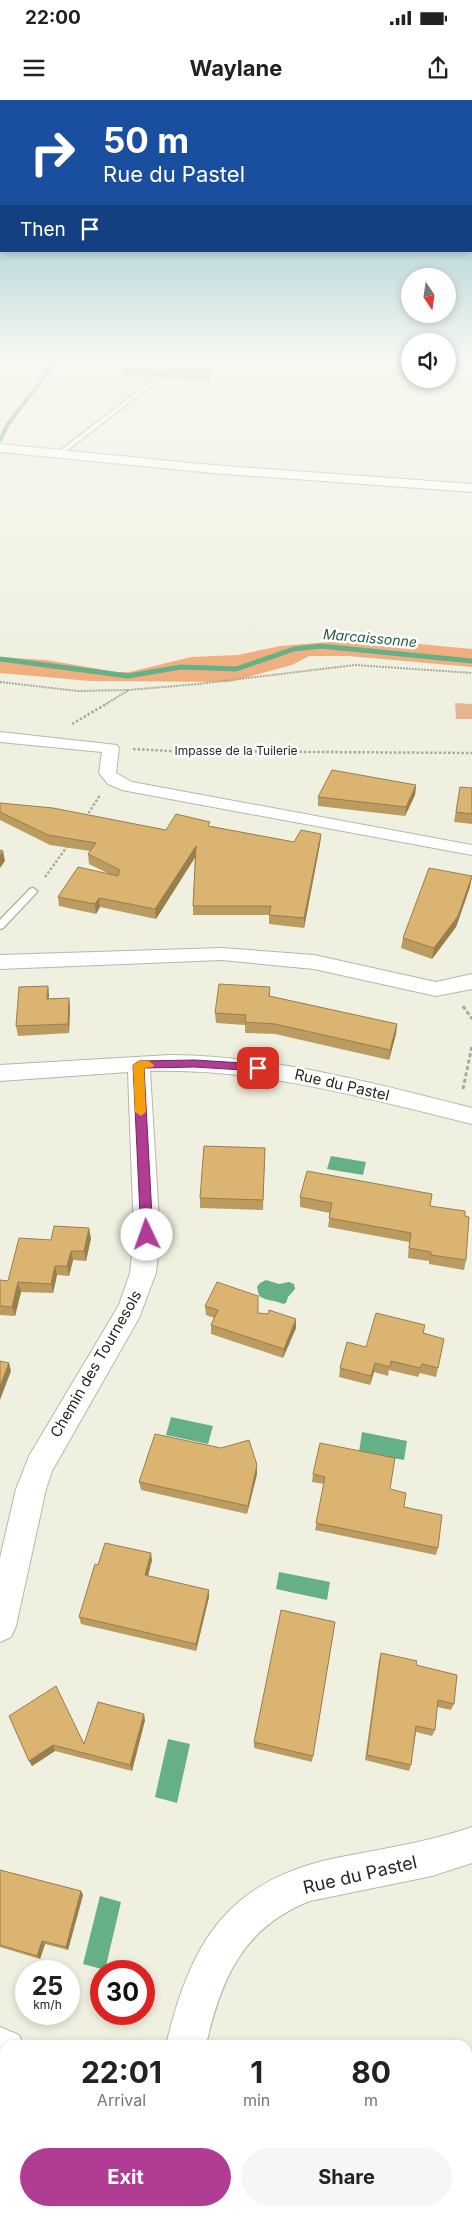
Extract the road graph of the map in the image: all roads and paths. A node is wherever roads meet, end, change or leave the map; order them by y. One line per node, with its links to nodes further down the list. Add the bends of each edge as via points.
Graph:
1 (88, 457): 2 (street)
2 (472, 488)
3 (472, 673): 5 (path, via 355,665)
4 (0, 682): 5 (path, via 78,691)
5 (129, 690): 7 (path, via 73,722)
6 (0, 738): 7 (street)
7 (60, 744): 8 (street)
8 (111, 748): 9 (path, Impasse de la Tuilerie); 10 (street, via 106,766)
9 (472, 753)
10 (114, 782): 11 (path, via 104,788); 13 (street)
11 (83, 822)
12 (72, 839): 14 (path)
13 (472, 850)
14 (33, 891): 15 (lane)
15 (0, 926)
16 (0, 962): 17 (street, via 222,954 314,962 436,989)
17 (472, 980)
18 (472, 1046): 21 (path)
19 (139, 1065): 20 (street, Rue du Pastel); 21 (street, Rue du Pastel, via 258,1068); 22 (street, Chemin des Tournesols, via 147,1235 142,1282 130,1310 39,1466)
20 (0, 1073)
21 (465, 1114)
22 (0, 1626)
23 (472, 1846): 24 (street, Rue du Pastel, via 436,1857 309,1884 270,1901 245,1920 220,1949 204,1979)
24 (187, 2040)

